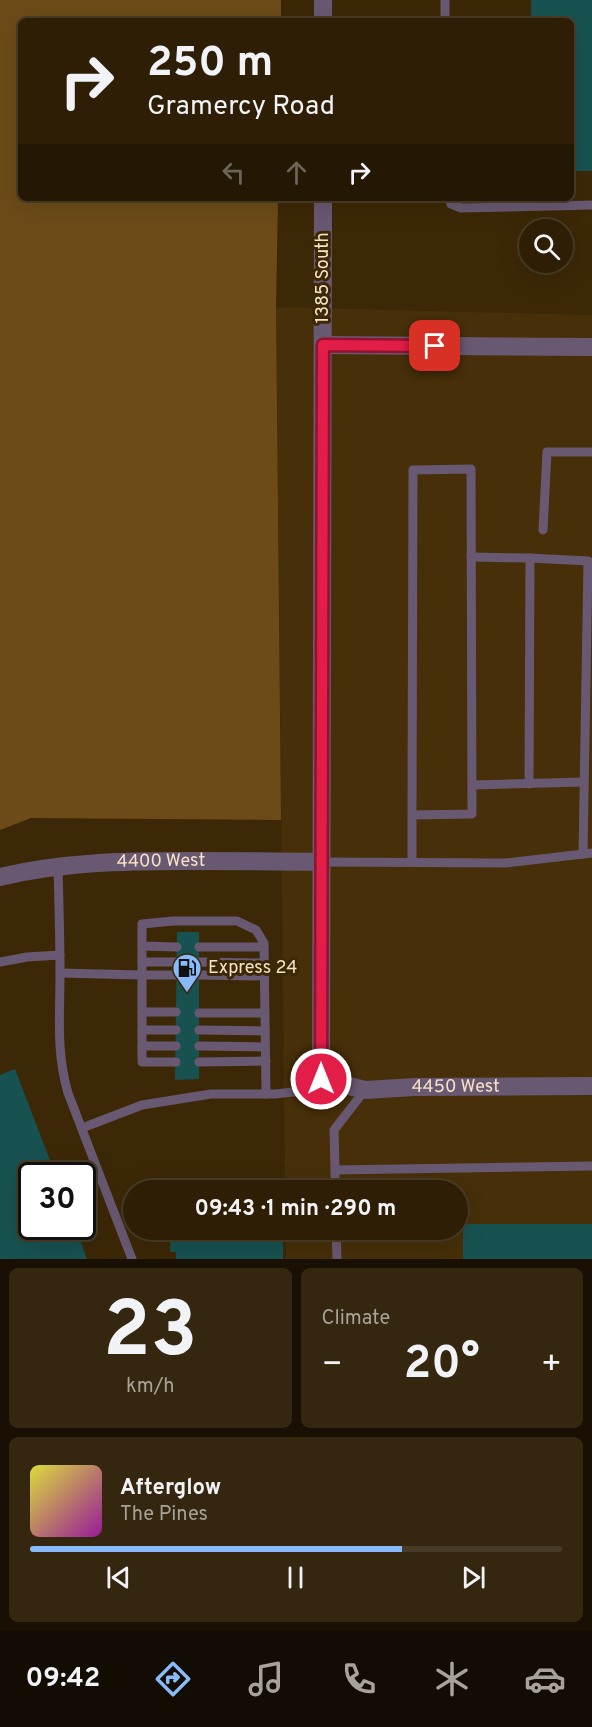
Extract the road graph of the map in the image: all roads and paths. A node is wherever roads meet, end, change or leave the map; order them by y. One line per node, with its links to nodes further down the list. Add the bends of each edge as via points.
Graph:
1 (323, 0): 3 (street)
2 (445, 0): 4 (lane)
3 (323, 18)
4 (445, 18)
5 (323, 201): 8 (street, 1385 South)
6 (450, 201): 7 (lane, via 461,208)
7 (592, 205)
8 (323, 345): 9 (street); 19 (street, 1385 South)
9 (592, 346)
10 (592, 452): 11 (lane, via 548,452)
11 (543, 530)
12 (471, 557): 13 (lane); 16 (lane); 17 (lane, via 471,469 413,470)
13 (530, 558): 14 (lane, via 588,561); 15 (lane)
14 (584, 782): 15 (lane); 18 (lane)
15 (529, 784): 16 (lane)
16 (473, 785): 17 (lane, via 472,814)
17 (412, 815): 20 (lane)
18 (588, 854): 20 (lane, via 506,863)
19 (322, 862): 20 (lane); 21 (street, 4400 West, via 126,861); 53 (street, 1385 South)
20 (412, 862)
21 (58, 867): 22 (street, 4400 West); 27 (lane)
22 (0, 877)
23 (142, 946): 24 (lane); 26 (lane, via 142,924 237,921 256,930); 29 (lane)
24 (177, 947)
25 (199, 947): 26 (lane)
26 (264, 948): 32 (lane)
27 (60, 955): 28 (lane); 33 (lane)
28 (0, 962)
29 (142, 962): 30 (lane); 34 (lane)
30 (177, 962)
31 (199, 962): 32 (lane)
32 (264, 963): 37 (lane)
33 (60, 973): 34 (lane); 57 (lane, via 60,1058)
34 (142, 975): 35 (lane); 38 (lane)
35 (176, 975)
36 (199, 975): 37 (lane)
37 (264, 976): 41 (lane)
38 (142, 1012): 39 (lane); 42 (lane)
39 (176, 1012)
40 (199, 1013): 41 (lane)
41 (265, 1013): 45 (lane)
42 (142, 1030): 43 (lane); 46 (lane)
43 (176, 1030)
44 (199, 1030): 45 (lane)
45 (265, 1031): 49 (lane)
46 (142, 1046): 47 (lane); 51 (lane, via 142,1062)
47 (176, 1046)
48 (199, 1046): 49 (lane)
49 (265, 1047): 50 (lane)
50 (266, 1061): 52 (lane); 56 (lane)
51 (176, 1062)
52 (199, 1062)
53 (321, 1079): 55 (street, 4450 West); 56 (lane, via 302,1091)
54 (592, 1086): 55 (street, 4450 West)
55 (365, 1090): 59 (lane, via 334,1130)
56 (266, 1094): 57 (lane, via 211,1094 142,1105)
57 (82, 1128): 62 (lane)
58 (592, 1166): 59 (lane)
59 (335, 1170): 60 (lane)
60 (335, 1180)
61 (336, 1240): 63 (lane)
62 (132, 1259)
63 (337, 1259)

